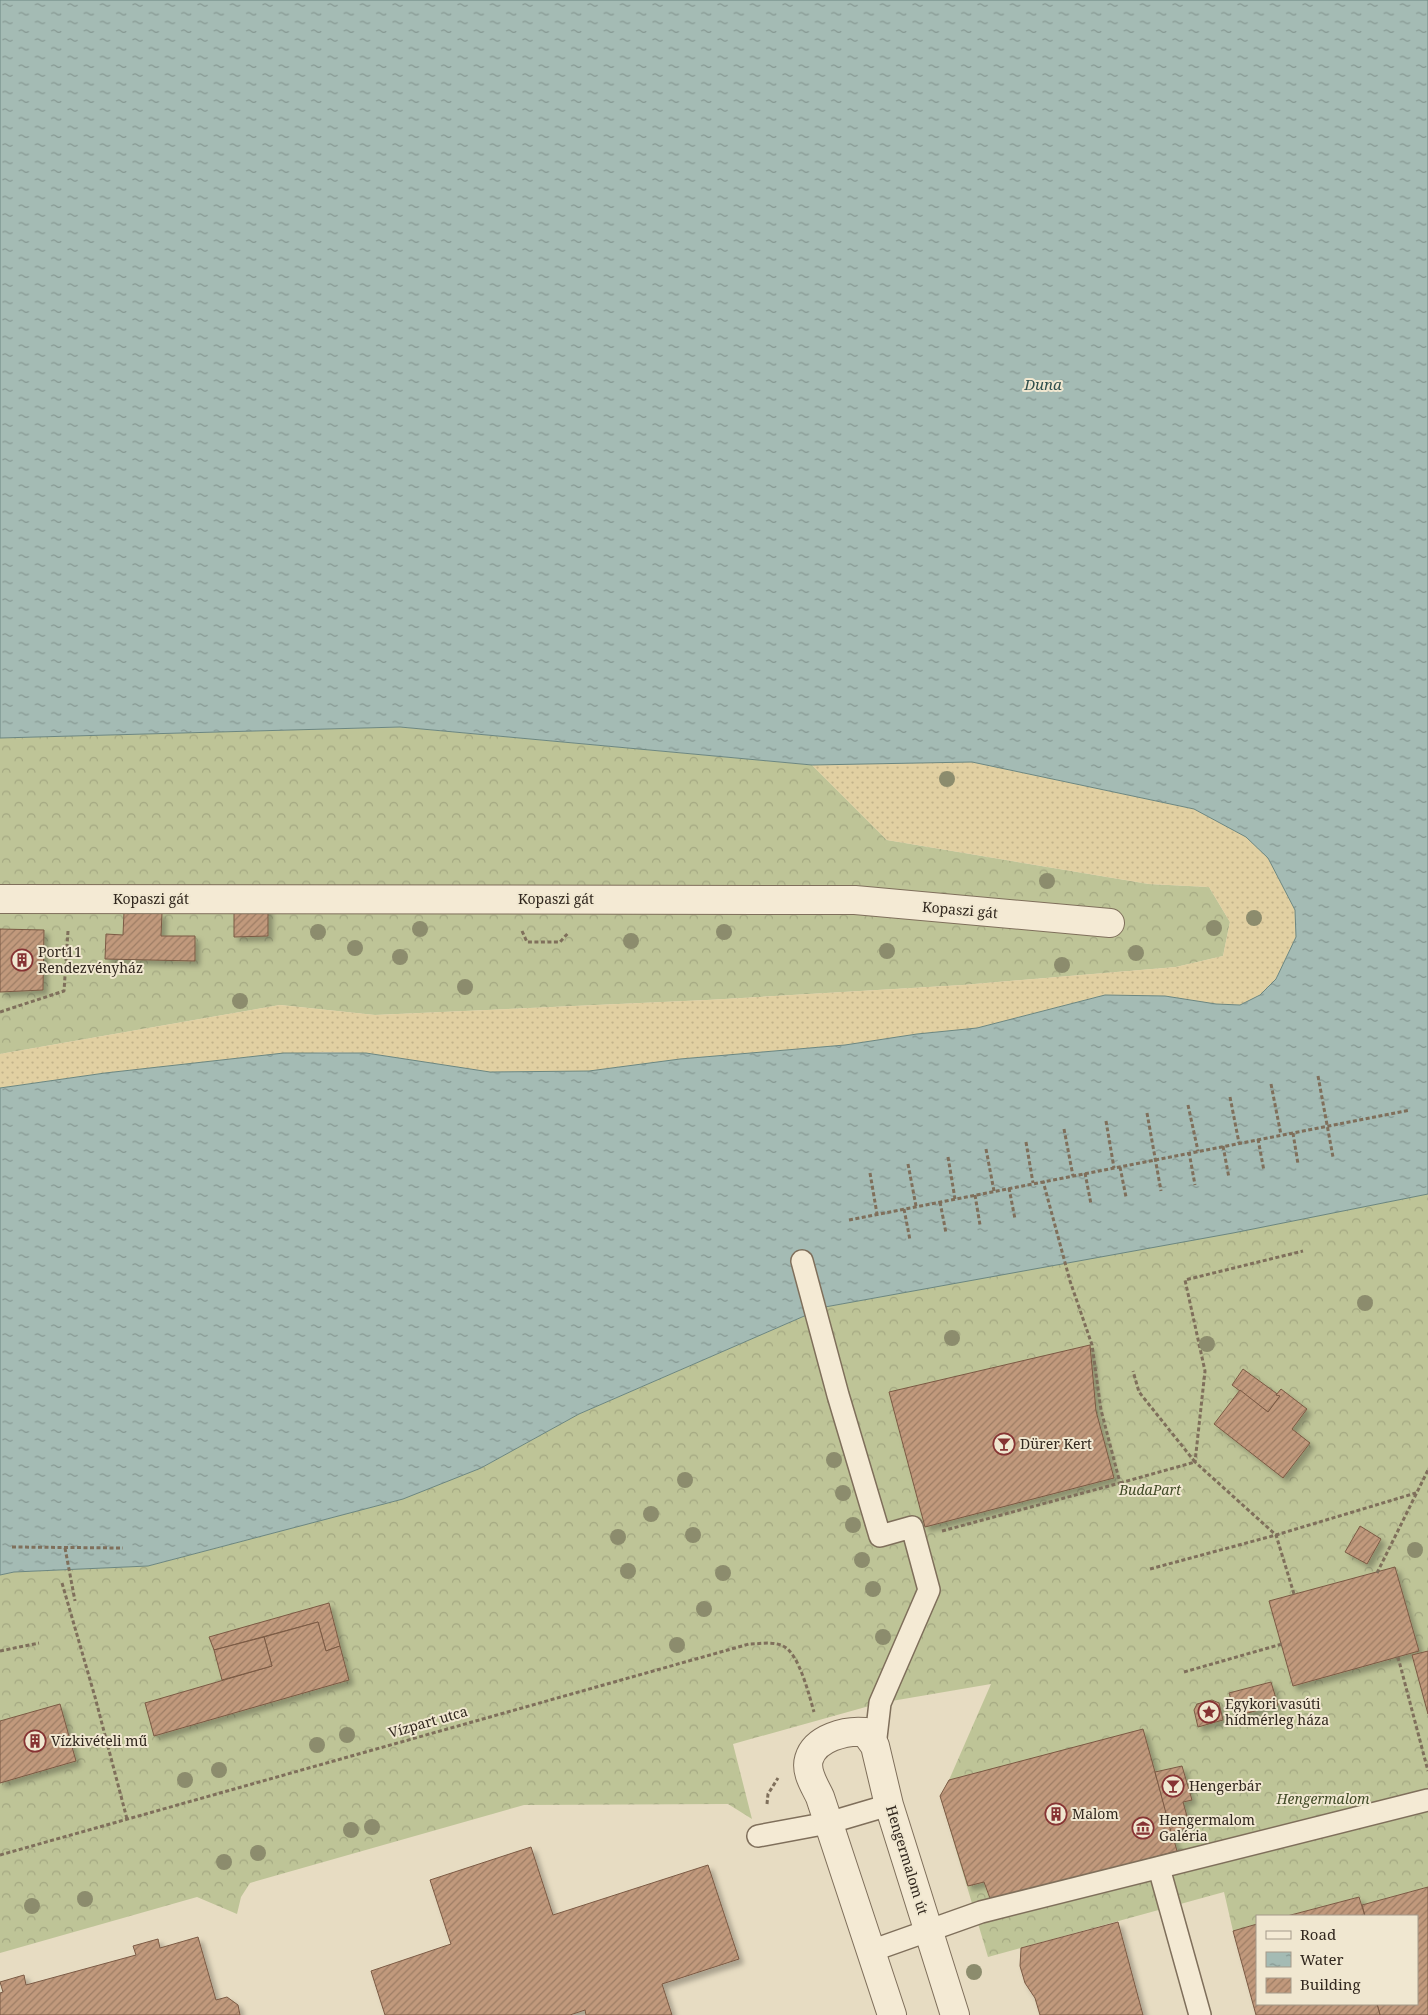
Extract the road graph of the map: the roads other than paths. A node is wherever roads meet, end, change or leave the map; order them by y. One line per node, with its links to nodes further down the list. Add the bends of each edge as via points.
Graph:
1 (0, 899): 2 (street, Kopaszi gát, via 854,900)
2 (1110, 923)
3 (802, 1261): 4 (lane, Hengermalom út, via 880,1536 912,1527 929,1590 880,1703)
4 (875, 1746): 6 (street, Hengermalom út); 7 (street, via 865,1732 854,1730 828,1739 817,1733 808,1760 810,1776)
5 (1428, 1800): 9 (lane)
6 (889, 1804): 7 (lane); 10 (street, Hengermalom út)
7 (828, 1823): 8 (lane); 11 (street)
8 (758, 1836)
9 (1159, 1868): 10 (lane, via 981,1912); 14 (lane)
10 (928, 1931): 11 (lane); 13 (street, Hengermalom út)
11 (871, 1951): 12 (street)
12 (892, 2015)
13 (955, 2015)
14 (1200, 2015)

